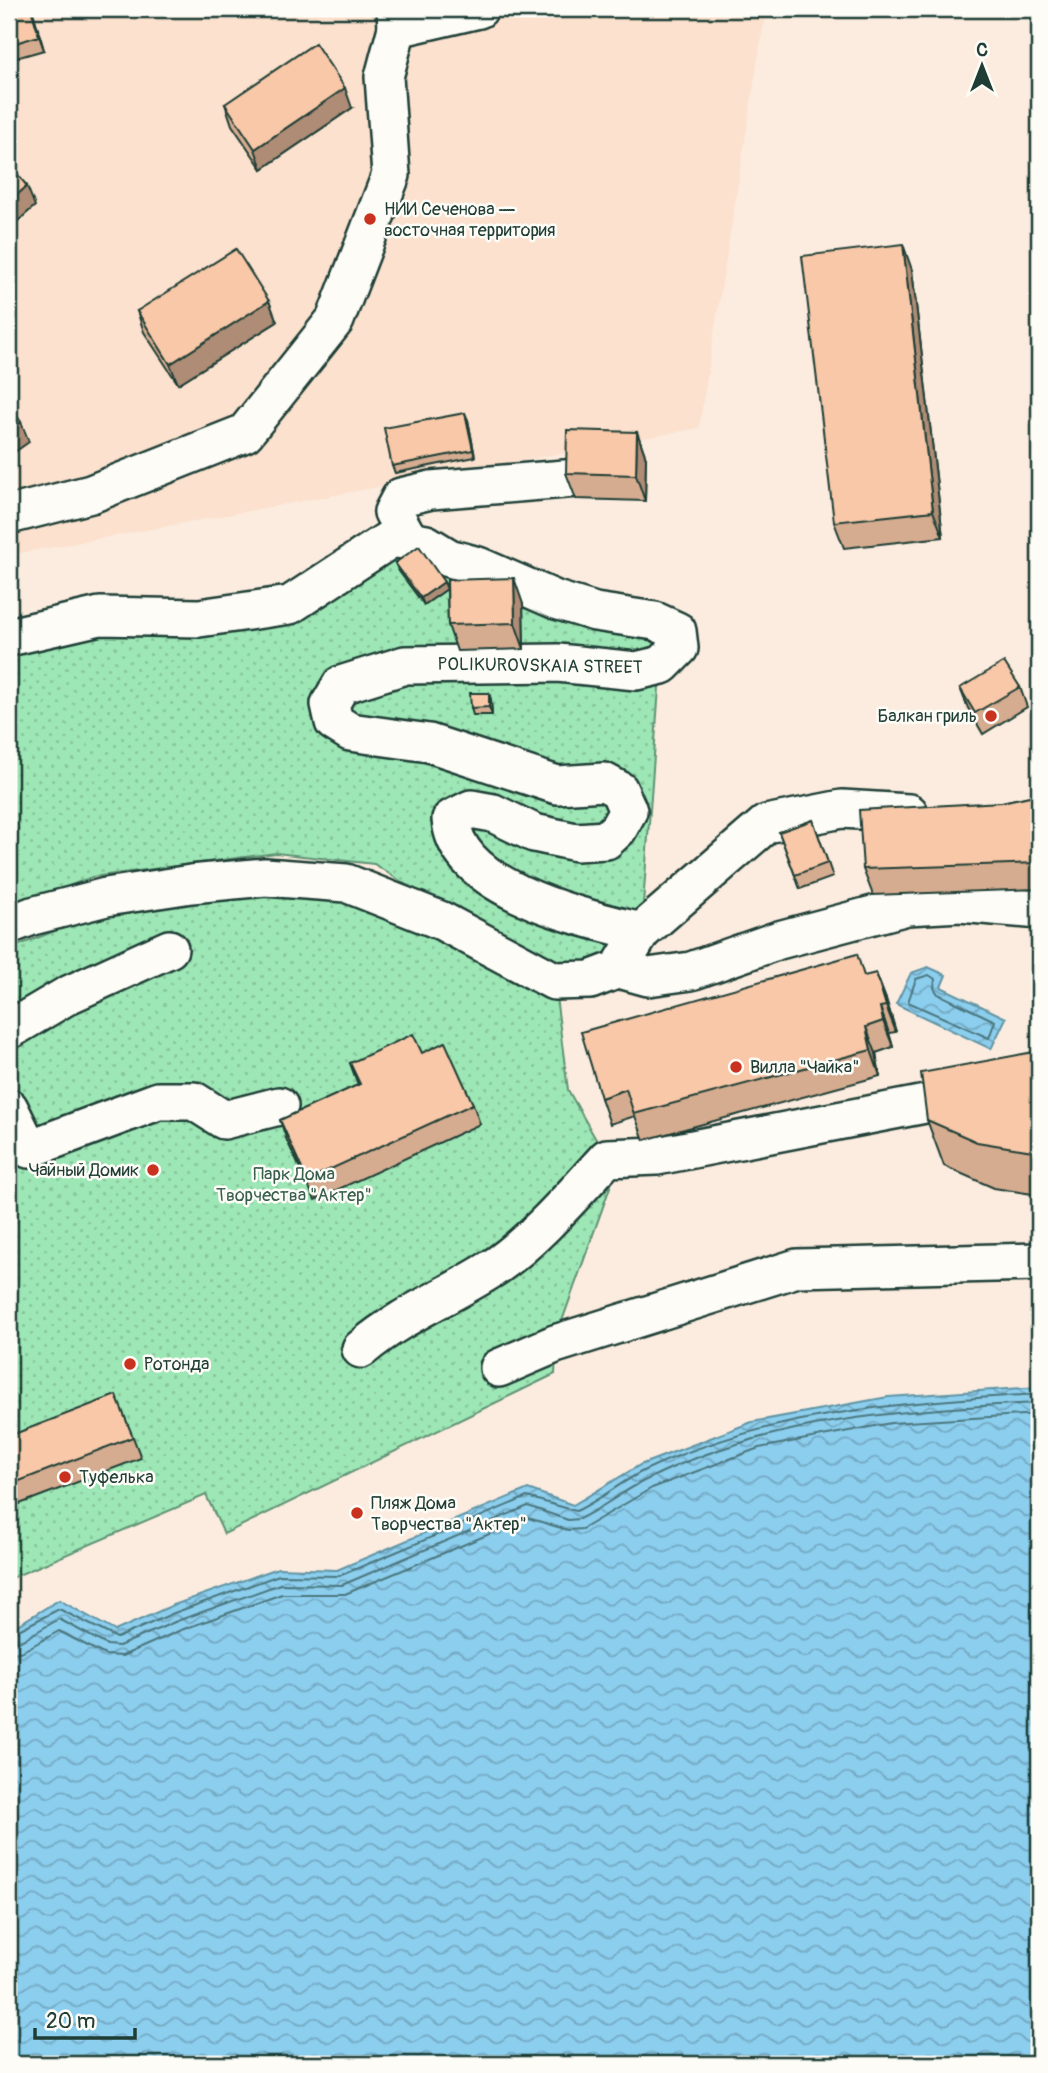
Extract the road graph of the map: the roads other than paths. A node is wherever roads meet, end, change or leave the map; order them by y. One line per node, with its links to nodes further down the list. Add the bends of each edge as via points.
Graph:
1 (479, 9): 2 (street)
2 (396, 19): 4 (street, via 384,77 391,175 335,320 245,433 91,494)
3 (576, 478): 5 (street, via 431,490 401,497 394,512)
4 (9, 515)
5 (409, 540): 6 (street, via 392,537 290,605 199,618 100,615); 10 (street, POLIKUROVSKAIA STREET, via 556,600 595,612 655,621 677,631 679,648 662,665 636,671 558,663 405,664 341,685 330,704 334,722 350,733 429,743 557,785 604,782 619,790 628,811 606,840 576,842 534,833 493,813 471,809 451,819 452,837 479,870 520,893 564,912)
6 (9, 637)
7 (945, 811): 10 (street, via 842,809 766,824)
8 (1039, 910): 12 (street, via 960,903 907,906 779,940 691,971)
9 (9, 925): 12 (street, via 106,897 191,884 265,877 346,883 442,921 554,981)
10 (642, 933): 12 (street)
11 (169, 949): 13 (street, via 68,995)
12 (605, 974)
13 (9, 1030)
14 (1039, 1082): 18 (street, via 657,1156 607,1158 557,1212 492,1269 392,1323)
15 (279, 1106): 16 (street, via 224,1120 194,1101 158,1101 29,1149)
16 (9, 1108)
17 (1039, 1262): 19 (street, via 797,1268 555,1344)
18 (361, 1349)
19 (499, 1368)

